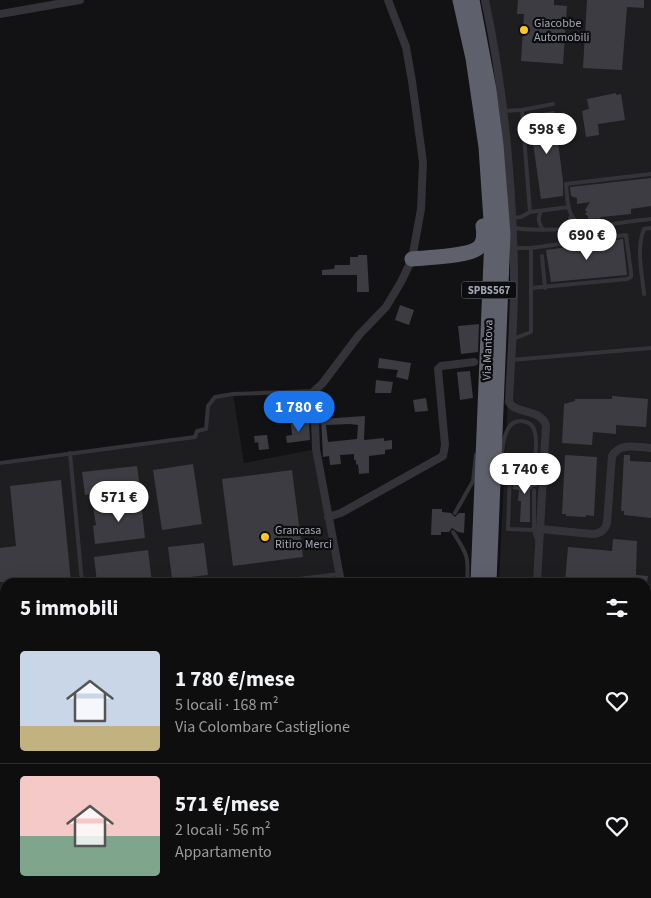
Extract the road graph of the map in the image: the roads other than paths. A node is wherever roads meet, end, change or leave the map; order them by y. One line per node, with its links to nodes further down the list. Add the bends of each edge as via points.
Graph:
1 (80, 0): 6 (street)
2 (388, 0): 27 (street, via 406,47 423,162 421,209)
3 (460, 0): 10 (highway, Via Mantova / SPBS567, via 473,58)
4 (472, 0): 48 (highway, Via Mantova / SPBS567, via 489,90 503,234)
5 (485, 0): 9 (street)
6 (0, 14)
7 (553, 104): 8 (lane)
8 (522, 110): 9 (lane); 14 (lane)
9 (504, 111): 16 (street)
10 (487, 167): 25 (highway, via 484,236 478,248); 30 (highway, Via Mantova / SPBS567, via 492,235)
11 (651, 174): 12 (lane, via 566,184)
12 (569, 207): 13 (lane); 15 (lane)
13 (541, 211): 14 (lane); 22 (lane, via 538,217)
14 (530, 212): 16 (lane)
15 (571, 216): 19 (lane); 21 (lane)
16 (512, 218): 18 (street)
17 (651, 219): 19 (lane)
18 (512, 228): 22 (lane); 23 (street)
19 (585, 228): 21 (lane)
20 (651, 228): 31 (lane, via 644,229 641,237)
21 (566, 229): 22 (lane)
22 (543, 230)
23 (513, 248): 24 (lane); 32 (street)
24 (531, 248): 28 (lane); 29 (lane, via 626,235 631,277)
25 (466, 253): 27 (highway); 30 (highway, via 485,263)
26 (542, 256): 29 (lane)
27 (412, 259): 36 (street, via 386,307)
28 (531, 288): 29 (lane); 32 (lane, via 531,332)
29 (545, 288)
30 (489, 291): 37 (highway, Via Mantova / SPBS567)
31 (644, 294)
32 (512, 339): 34 (street)
33 (651, 348): 34 (lane)
34 (511, 360): 49 (street, via 510,405 535,414 546,425)
35 (474, 362): 47 (street, via 438,369 445,445 443,456 341,513)
36 (314, 391): 40 (lane, via 214,397 208,406 206,429 197,431 195,437); 47 (street, via 316,449)
37 (486, 412): 38 (lane); 56 (highway, Via Mantova / SPBS567)
38 (478, 433)
39 (651, 448): 49 (street, via 625,446 612,456 607,523 602,531 592,534)
40 (70, 452): 42 (lane); 52 (lane)
41 (476, 453): 46 (lane, via 473,481)
42 (0, 463)
43 (500, 476): 49 (lane, via 505,434 518,421 528,422 536,433 534,474 510,471 508,529)
44 (534, 490): 49 (lane)
45 (498, 493): 48 (lane)
46 (455, 513)
47 (328, 517): 51 (street)
48 (492, 519): 57 (highway, Via Mantova / SPBS567)
49 (537, 530): 58 (street)
50 (453, 532): 55 (lane, via 466,552)
51 (339, 574): 53 (lane); 54 (street)
52 (82, 578)
53 (306, 578)
54 (340, 578)
55 (467, 578)
56 (478, 578)
57 (489, 578)
58 (537, 578)

